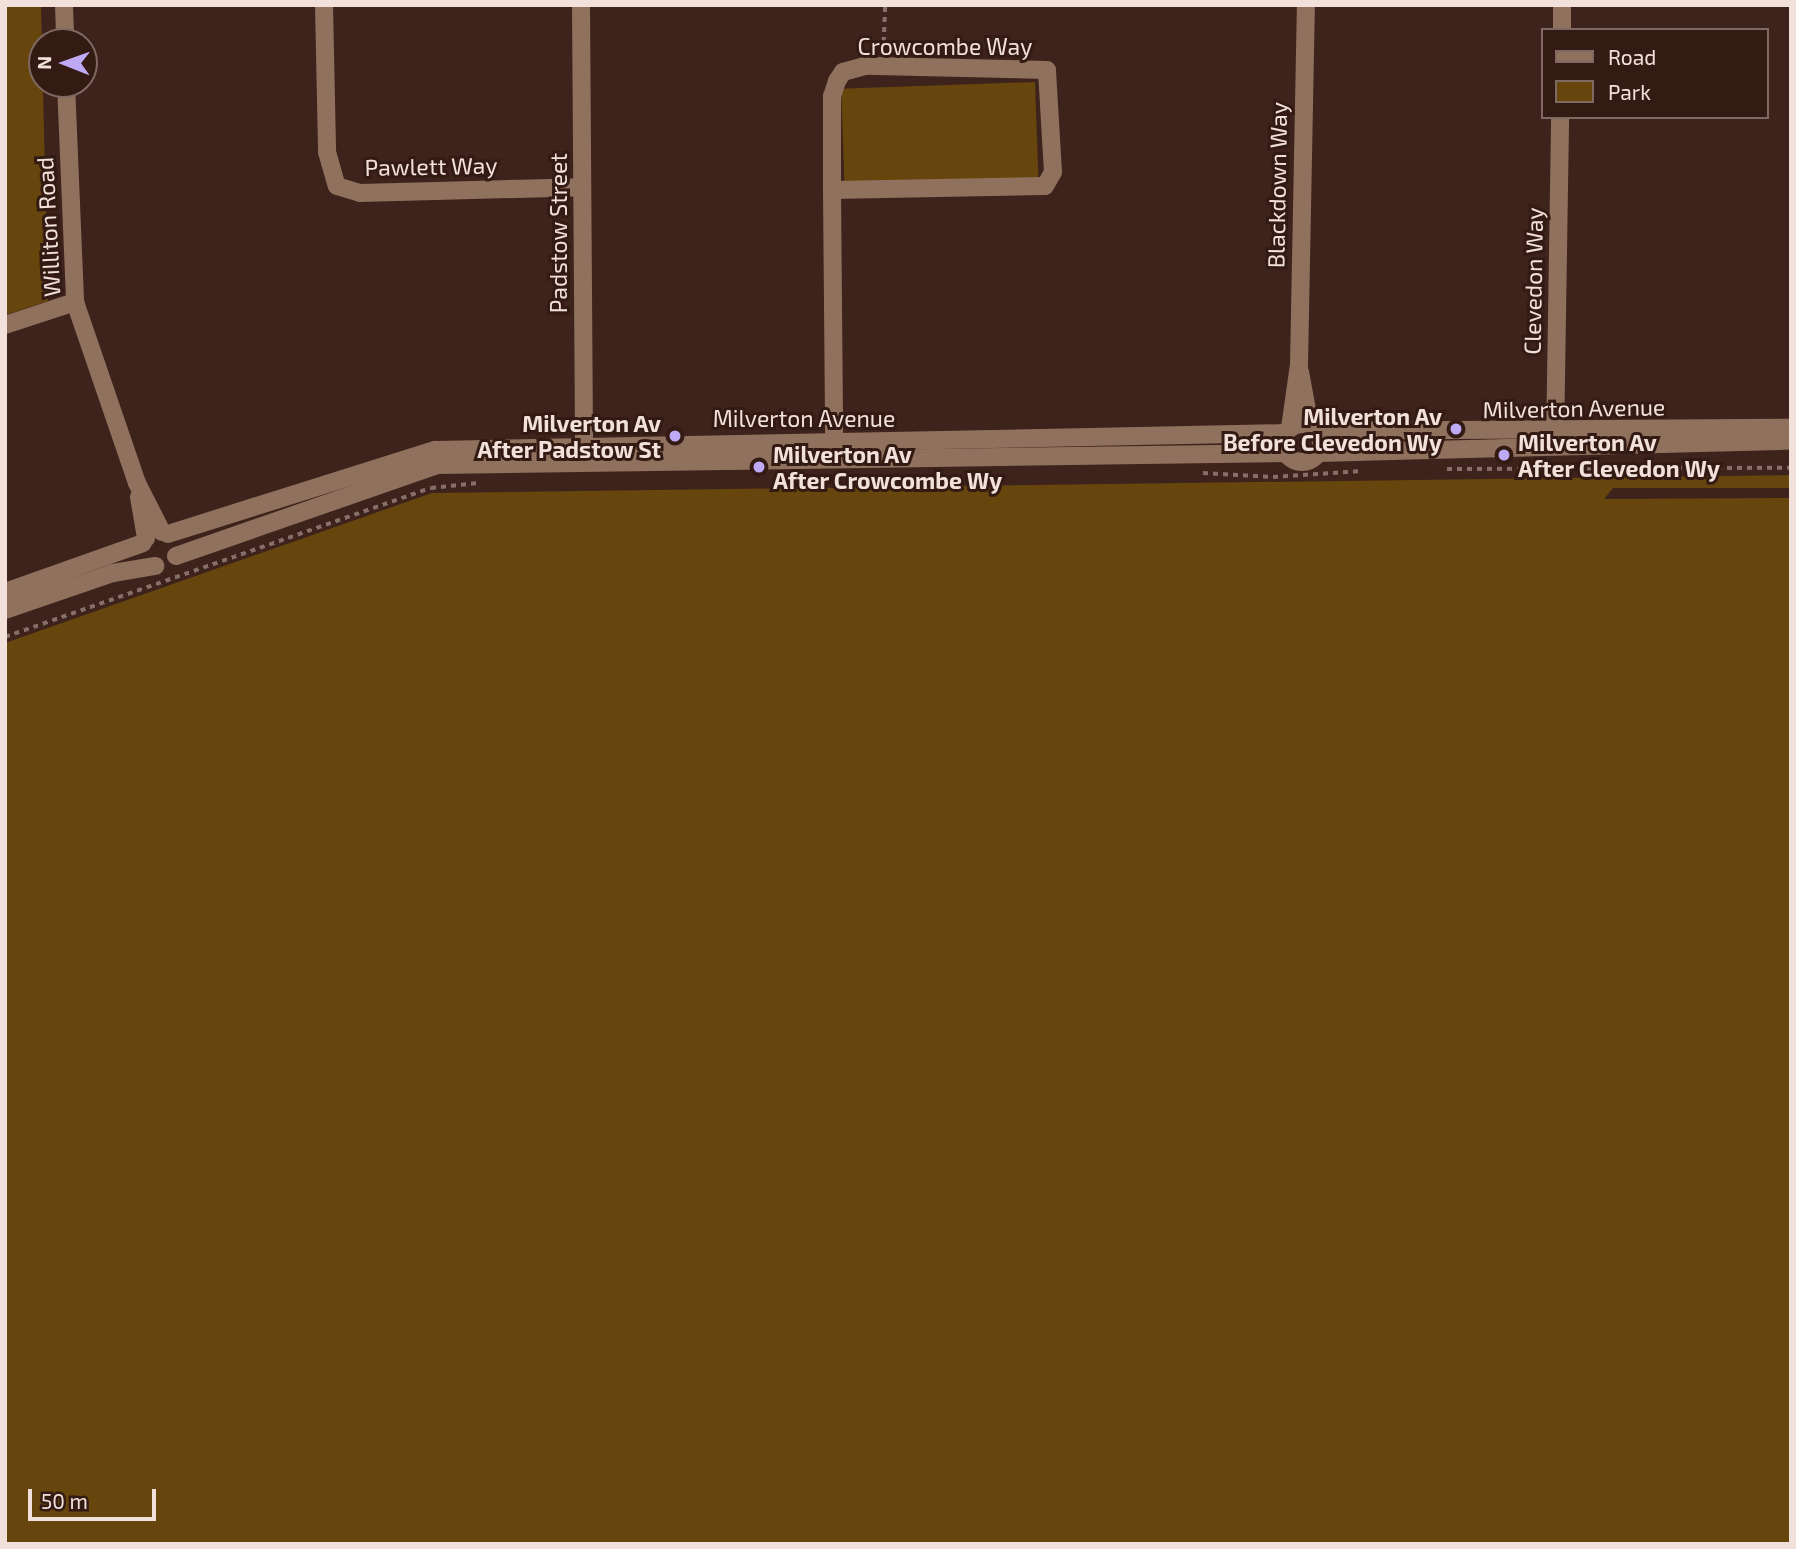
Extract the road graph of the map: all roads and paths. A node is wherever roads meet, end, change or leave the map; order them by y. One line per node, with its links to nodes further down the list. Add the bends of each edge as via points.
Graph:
1 (64, 5): 7 (street)
2 (324, 5): 12 (street, Pawlett Way, via 327,152 337,186 360,193)
3 (581, 5): 12 (street, Padstow Street)
4 (885, 5): 9 (path)
5 (1306, 5): 16 (street, Blackdown Way)
6 (1562, 5): 8 (street)
7 (65, 28)
8 (1562, 28)
9 (883, 66): 13 (street, Crowcombe Way, via 843,72 837,81); 13 (street, Crowcombe Way, via 1047,70 1052,81 1051,179 1035,187)
10 (67, 98): 14 (street, Williton Road)
11 (1560, 119): 20 (street, Clevedon Way)
12 (582, 187): 23 (street, Padstow Street)
13 (832, 190): 22 (street, Crowcombe Way)
14 (75, 302): 15 (street); 31 (street, Williton Road)
15 (5, 325)
16 (1299, 365): 17 (street, Blackdown Way); 19 (street, Blackdown Way)
17 (1313, 428): 19 (street, Milverton Avenue); 20 (street, Milverton Avenue); 25 (street, Blackdown Way)
18 (1791, 428): 20 (street, Milverton Avenue)
19 (1288, 431): 22 (street, Milverton Avenue); 24 (street, Blackdown Way)
20 (1555, 440): 21 (street, Milverton Avenue); 25 (street, Milverton Avenue)
21 (1791, 441)
22 (834, 450): 23 (street, Milverton Avenue); 24 (street, Milverton Avenue)
23 (584, 453): 31 (street, Milverton Avenue, via 417,453); 32 (street, Milverton Avenue, via 424,468)
24 (1287, 453): 25 (street, Milverton Avenue, via 1298,461)
25 (1318, 453)
26 (1432, 468): 27 (path)
27 (1791, 468)
28 (1370, 470): 29 (path, via 1273,477)
29 (1195, 472)
30 (482, 483): 36 (path, via 431,488)
31 (155, 537): 32 (street); 33 (street, via 145,560); 34 (street, Milverton Avenue)
32 (176, 556): 33 (street, Milverton Avenue)
33 (155, 566): 35 (street, via 113,573)
34 (5, 592)
35 (5, 610)
36 (5, 637)

